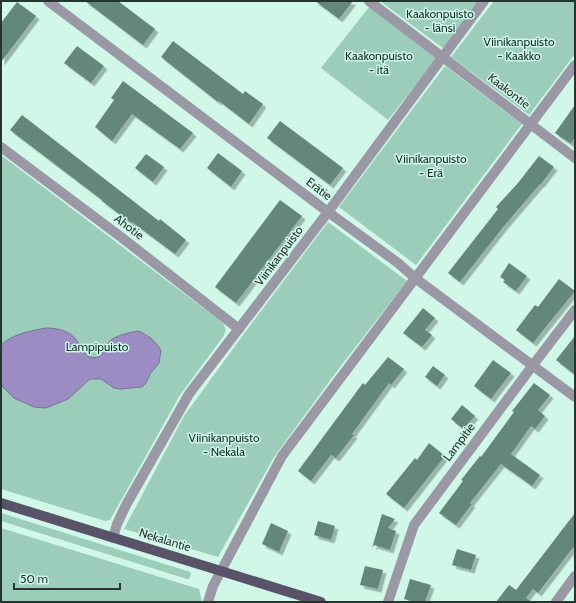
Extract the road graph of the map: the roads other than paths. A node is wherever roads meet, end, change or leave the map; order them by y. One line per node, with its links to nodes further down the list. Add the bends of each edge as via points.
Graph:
1 (48, 1): 9 (street, Erätie)
2 (369, 1): 4 (street, Kaakontie)
3 (484, 1): 4 (street, Viinikanpuisto)
4 (443, 57): 6 (street, Kaakontie); 9 (street, Viinikanpuisto)
5 (575, 65): 6 (street)
6 (530, 124): 8 (street, Kaakontie); 10 (street)
7 (1, 147): 12 (street, Ahotie)
8 (575, 158)
9 (328, 212): 10 (street, Erätie); 12 (street, Viinikanpuisto)
10 (415, 278): 13 (street, Erätie); 17 (street, via 282,456)
11 (575, 310): 13 (street, Lampitie)
12 (239, 329): 16 (street, Viinikanpuisto, via 189,394 126,505)
13 (532, 365): 14 (street, Erätie); 21 (street, Lampitie, via 414,525)
14 (575, 397)
15 (1, 503): 16 (main road, Nekalantie)
16 (113, 538): 17 (main road, Nekalantie)
17 (221, 571): 19 (street); 20 (main road, Nekalantie)
18 (575, 576): 22 (street)
19 (208, 602)
20 (321, 602)
21 (388, 602)
22 (556, 602)

